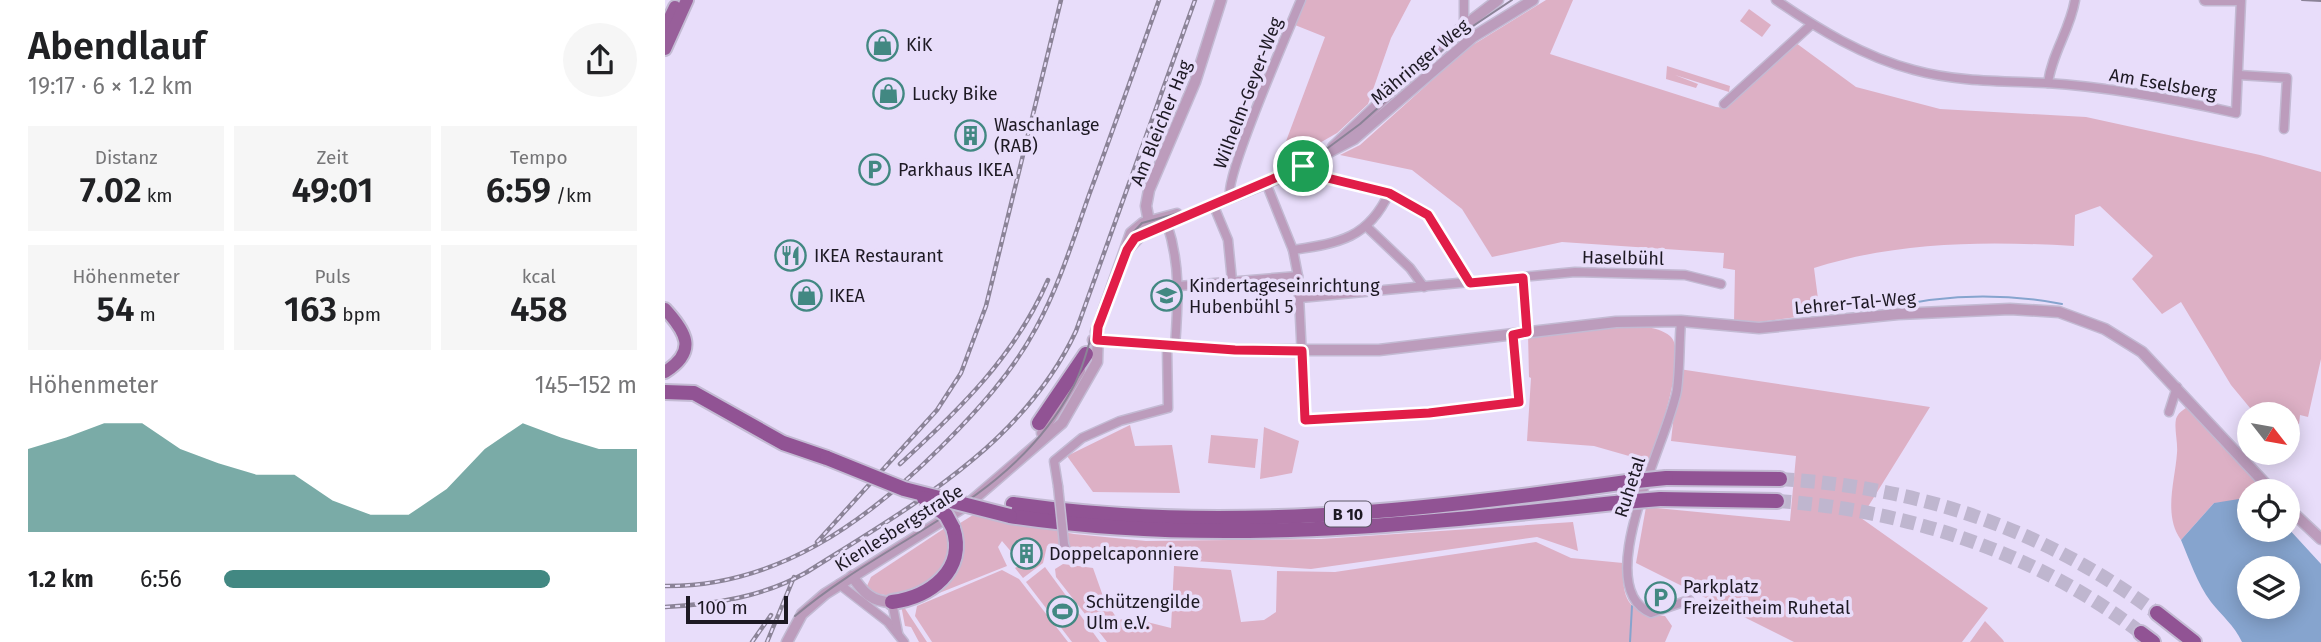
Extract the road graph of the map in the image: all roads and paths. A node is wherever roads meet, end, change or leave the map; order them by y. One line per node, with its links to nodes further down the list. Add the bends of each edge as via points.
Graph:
1 (678, 0): 14 (main road)
2 (687, 0): 16 (main road)
3 (1221, 0): 29 (street, Am Bleicher Hag, via 1195,82 1149,190)
4 (1301, 0): 25 (street, Wilhelm-Geyer-Weg, via 1246,138)
5 (1464, 0): 12 (street)
6 (1498, 0): 12 (street, Mähringer Weg)
7 (1532, 0): 15 (street, Mähringer Weg)
8 (1776, 0): 13 (street, Am Eselsberg)
9 (2075, 0): 18 (street)
10 (2205, 0): 11 (street)
11 (2239, 0): 17 (street, Am Eselsberg)
12 (1465, 24): 15 (street); 21 (street, Mähringer Weg)
13 (1812, 24): 18 (street, Am Eselsberg, via 1913,70 1977,81); 19 (street)
14 (665, 28)
15 (1473, 37): 21 (street, Mähringer Weg, via 1357,136)
16 (665, 49)
17 (2239, 75): 18 (street, Am Eselsberg, via 2236,113 2152,96); 20 (street, Am Eselsberg, via 2287,78)
18 (2047, 83)
19 (1724, 104)
20 (2284, 129)
21 (1330, 149): 22 (street, Mähringer Weg)
22 (1303, 166): 23 (street, Mähringer Weg); 24 (street, via 1311,174)
23 (1265, 183): 25 (street, Mähringer Weg); 31 (street)
24 (1389, 193): 30 (street, via 1380,214); 35 (street, via 1428,215)
25 (1230, 197): 26 (street, Mähringer Weg)
26 (1213, 204): 27 (street, Mähringer Weg); 34 (street, via 1228,240)
27 (1201, 209): 28 (street, Mähringer Weg); 29 (street, Mähringer Weg)
28 (1167, 224): 29 (street, Mähringer Weg); 37 (street)
29 (1150, 226): 44 (street, Kienlesbergstraße, via 1132,231)
30 (1367, 227): 31 (street, via 1327,245); 38 (street)
31 (1293, 250): 32 (street)
32 (1298, 276): 34 (street); 39 (street)
33 (1523, 278): 35 (street, Haselbühl); 36 (street, Haselbühl, via 1575,272 1685,275); 42 (street)
34 (1232, 281): 37 (street)
35 (1470, 283): 38 (street, Haselbühl)
36 (1721, 284)
37 (1179, 286): 45 (street)
38 (1424, 287): 39 (street, Haselbühl)
39 (1300, 298): 46 (street)
40 (665, 309): 48 (main road, via 684,332 686,348)
41 (1681, 321): 42 (street, Lehrer-Tal-Weg, via 1616,322); 49 (street, Lehrer-Tal-Weg, via 1759,328 1898,314 2010,309 2059,312 2125,339); 64 (street, Ruhetal, via 1677,390 1634,525 1626,577 1633,601 1651,613)
42 (1527, 332): 43 (street, Lehrer-Tal-Weg)
43 (1513, 335): 46 (street, Lehrer-Tal-Weg, via 1379,350); 46 (street, via 1519,402 1429,413 1305,420)
44 (1095, 340): 45 (street, Lehrer-Tal-Weg); 47 (street); 53 (street, Kienlesbergstraße, via 1098,359 1078,398 1062,423)
45 (1171, 346): 46 (street, Lehrer-Tal-Weg); 61 (street, bridge, via 1168,408 1120,421 1070,446 1054,461)
46 (1302, 351)
47 (1086, 354): 52 (highway); 53 (street, Kienlesbergstraße, via 1068,396)
48 (665, 372)
49 (2177, 387): 51 (street); 55 (street, Lehrer-Tal-Weg)
50 (665, 392): 56 (highway, B 10, bridge, via 694,393 802,452)
51 (2169, 412)
52 (1039, 423)
53 (1035, 445): 62 (street, Kienlesbergstraße, via 967,505)
54 (1780, 479): 58 (highway, B 10, bridge, via 1666,478 1461,505 1301,518 1144,518)
55 (2261, 479)
56 (904, 489): 58 (highway, B 10, bridge); 65 (highway, bridge, via 937,506 953,528 957,548 946,576 923,592)
57 (1777, 501): 58 (highway, B 10, bridge, via 1660,499 1303,531 1143,530)
58 (1011, 510)
59 (2300, 519): 60 (street)
60 (2321, 539)
61 (1066, 549)
62 (852, 576): 63 (street, Kienlesbergstraße); 65 (street, via 867,595)
63 (839, 584): 67 (street); 69 (street, Kienlesbergstraße, via 805,611)
64 (1689, 600)
65 (892, 602): 67 (street); 68 (street)
66 (2157, 613): 71 (highway)
67 (888, 622): 68 (street)
68 (898, 634): 70 (street)
69 (787, 642)
70 (904, 642)
71 (2194, 642)

